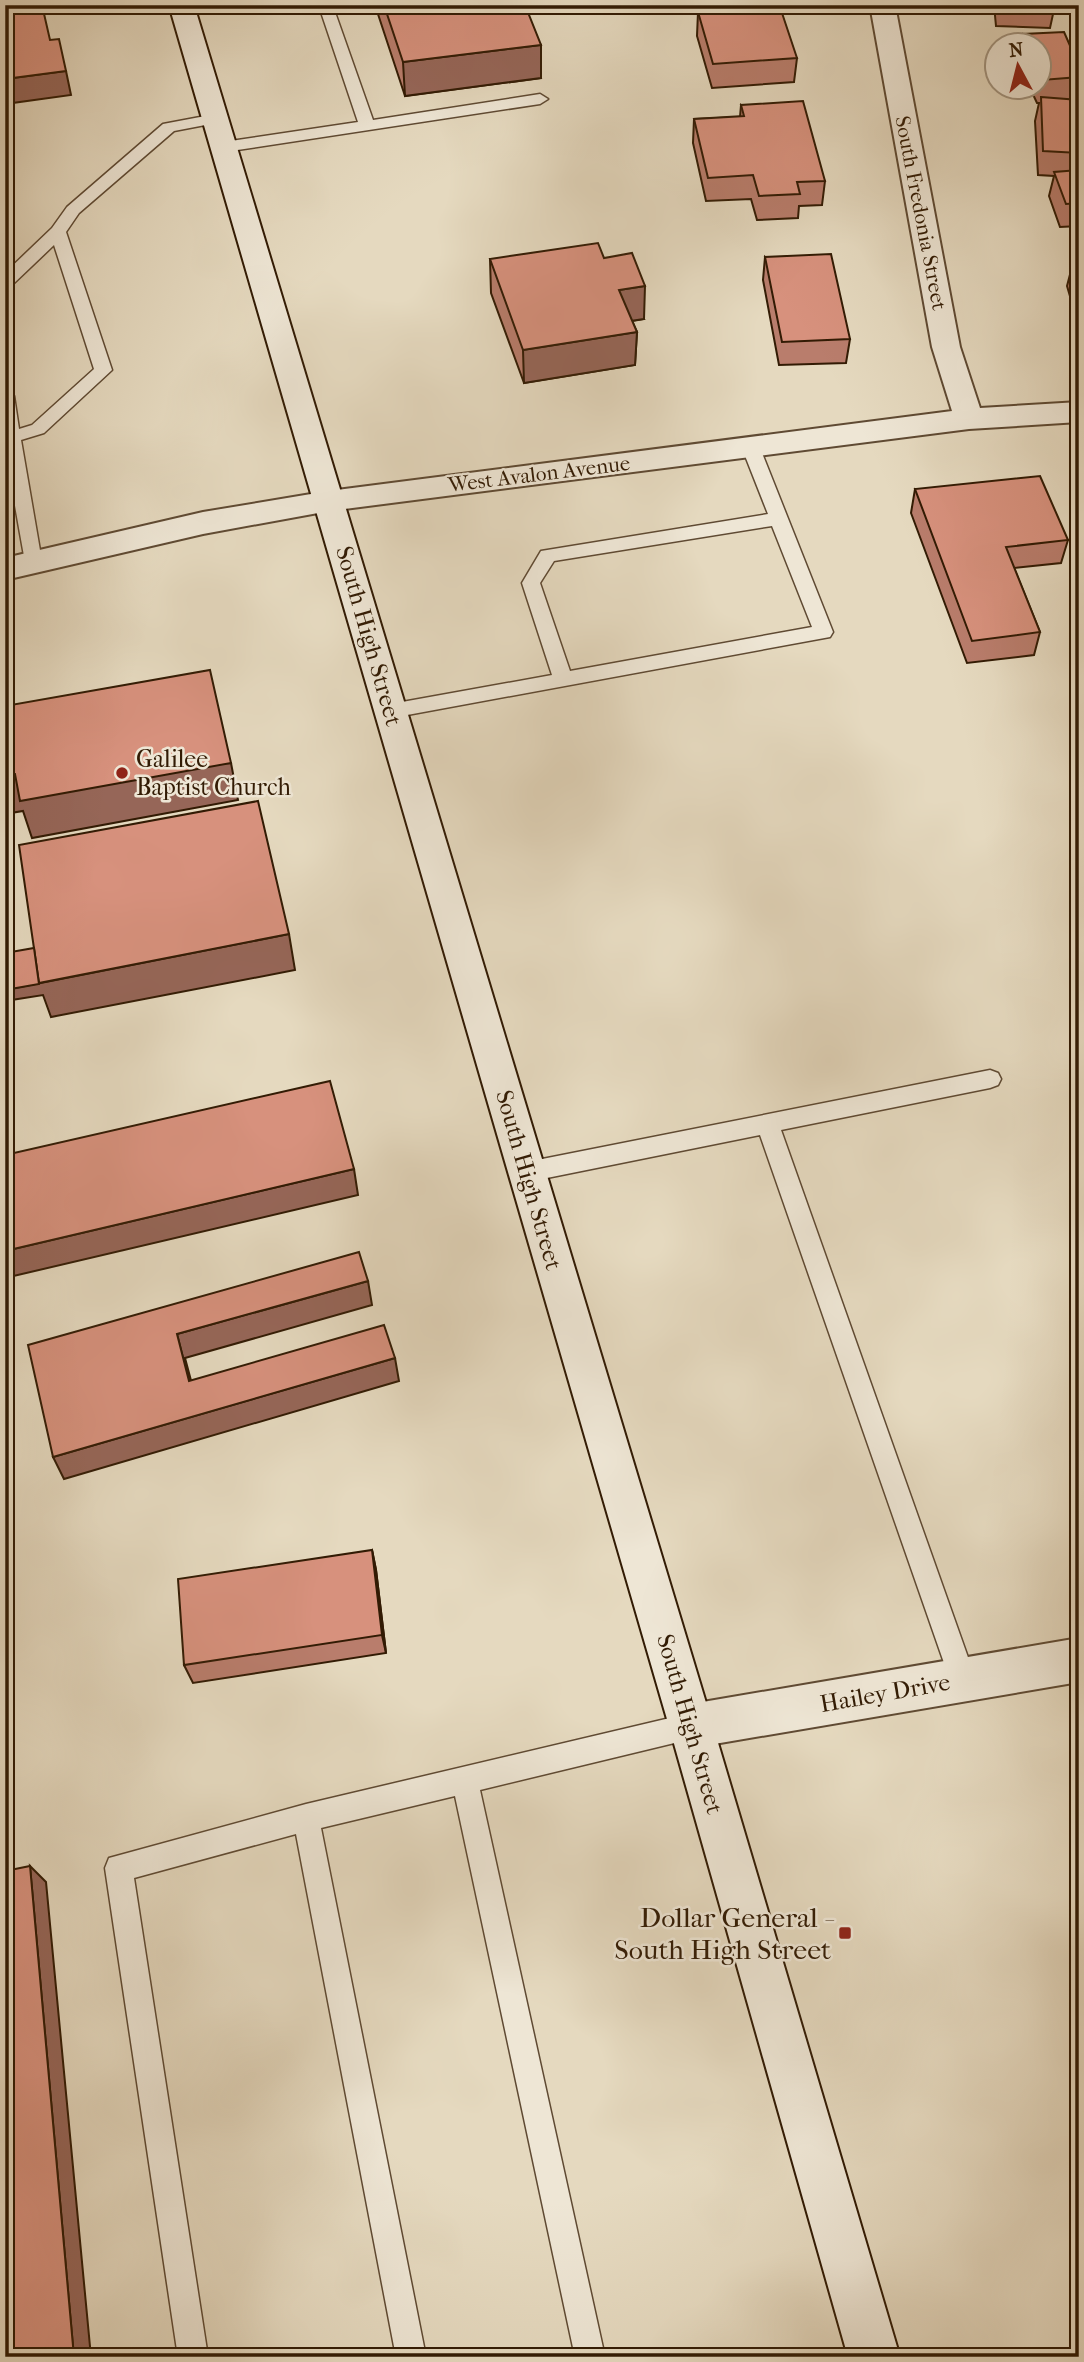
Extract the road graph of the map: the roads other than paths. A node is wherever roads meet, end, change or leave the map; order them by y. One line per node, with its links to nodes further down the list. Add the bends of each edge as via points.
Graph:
1 (181, 5): 5 (main road, South High Street)
2 (882, 5): 12 (main road, South Fredonia Street, via 946,347)
3 (329, 15): 6 (lane)
4 (540, 99): 6 (lane)
5 (216, 119): 7 (main road, South High Street); 8 (lane, via 169,127 73,210)
6 (367, 125): 7 (lane)
7 (224, 147): 15 (main road, South High Street)
8 (58, 232): 9 (lane); 13 (lane, via 103,370 38,429)
9 (5, 282)
10 (5, 396): 13 (lane)
11 (1079, 412): 12 (main road, West Avalon Avenue)
12 (968, 419): 14 (main road, West Avalon Avenue)
13 (12, 438): 17 (lane)
14 (751, 447): 15 (main road, West Avalon Avenue); 16 (lane)
15 (329, 501): 17 (main road, West Avalon Avenue, via 203,523); 19 (main road, South High Street)
16 (779, 519): 18 (lane, via 548,556 531,583); 18 (lane, via 823,632)
17 (19, 566)
18 (564, 679): 19 (lane)
19 (391, 711): 22 (main road, South High Street)
20 (990, 1079): 21 (lane)
21 (767, 1123): 22 (lane); 24 (lane)
22 (527, 1172): 25 (main road, South High Street)
23 (1079, 1660): 24 (main road, Hailey Drive)
24 (963, 1680): 25 (main road, Hailey Drive)
25 (691, 1726): 26 (lane); 31 (main road, South High Street)
26 (465, 1780): 27 (lane); 30 (lane)
27 (306, 1818): 28 (lane, via 119,1868); 29 (lane)
28 (193, 2357)
29 (411, 2357)
30 (590, 2357)
31 (874, 2357)

